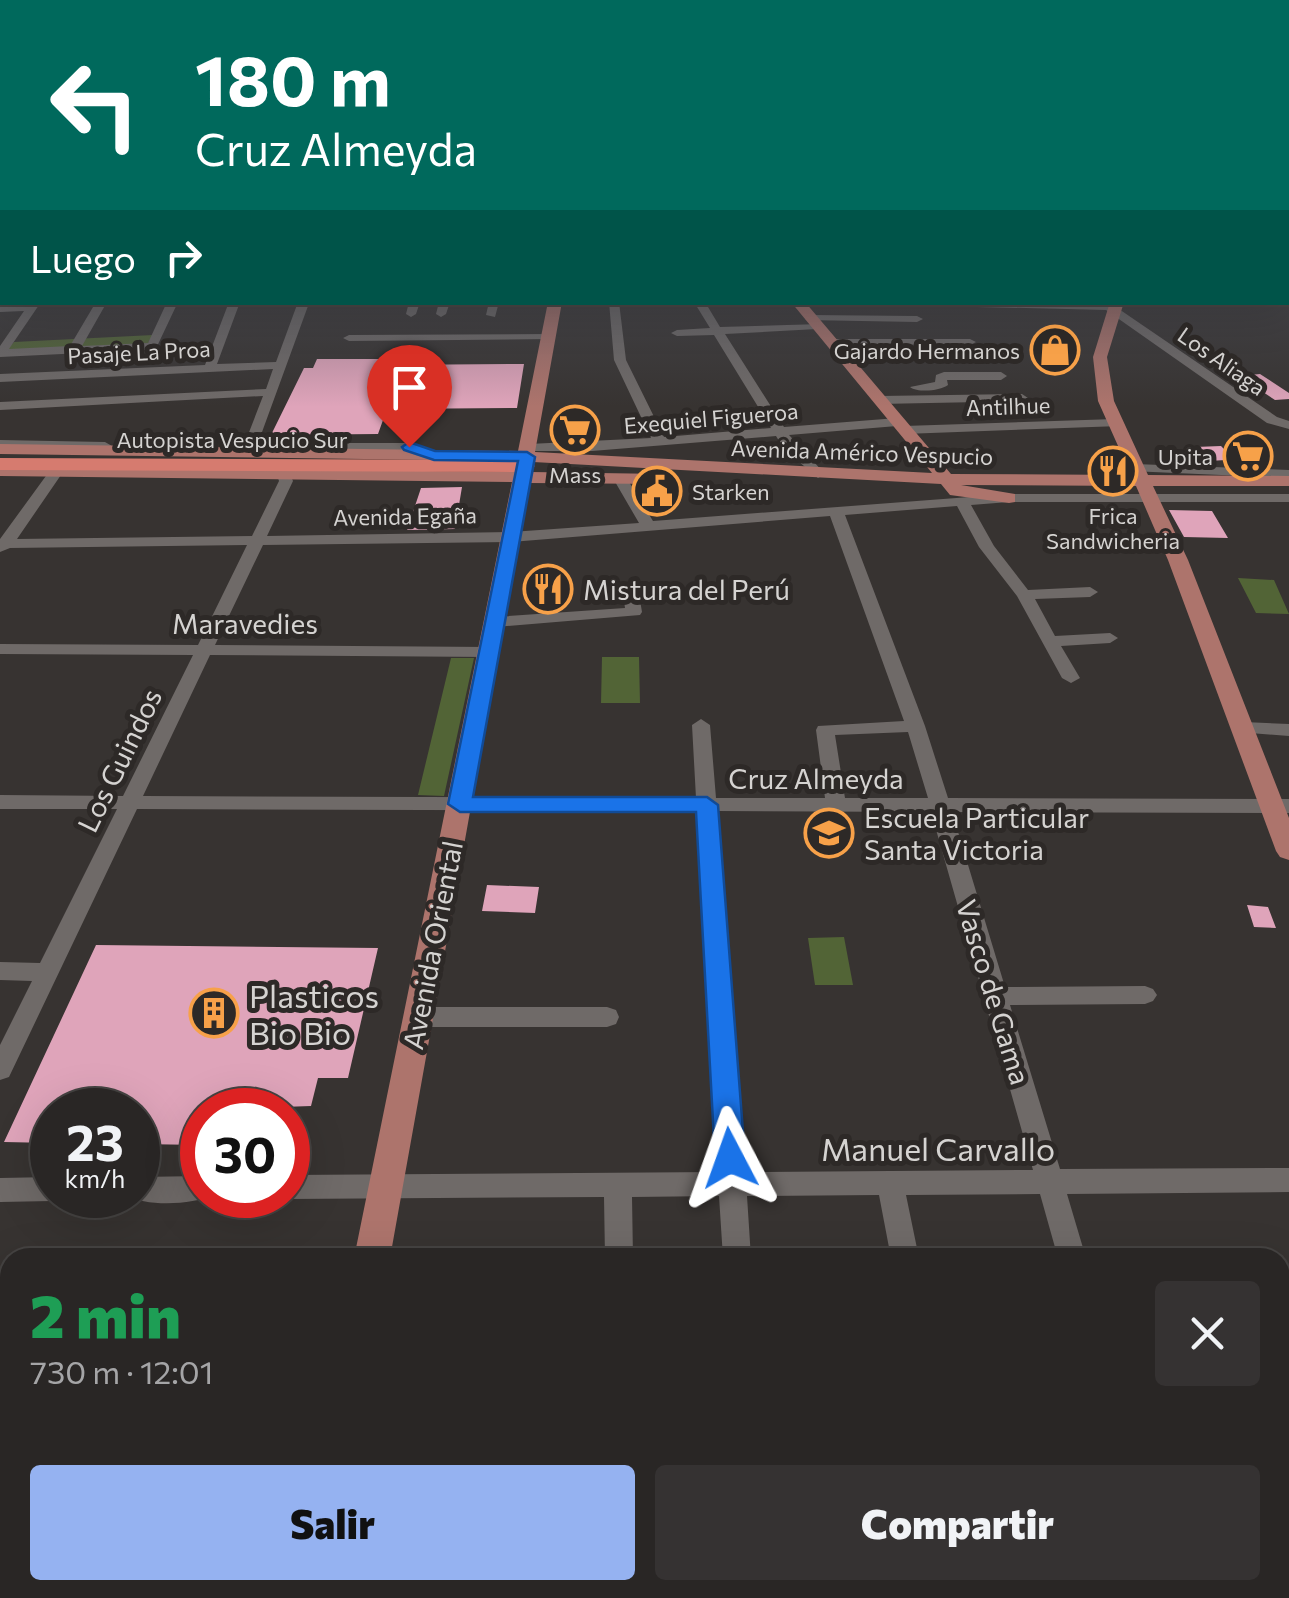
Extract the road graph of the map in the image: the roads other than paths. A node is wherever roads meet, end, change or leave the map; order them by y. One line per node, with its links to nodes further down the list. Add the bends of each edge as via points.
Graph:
1 (34, 305): 12 (street); 29 (street)
2 (100, 305): 25 (street)
3 (172, 305): 24 (street)
4 (234, 305): 31 (street)
5 (303, 305): 30 (street)
6 (363, 305): 15 (street, via 346,344)
7 (554, 305): 22 (main road, Avenida Oriental)
8 (614, 305): 44 (street, via 619,358)
9 (701, 305): 19 (street)
10 (800, 305): 17 (main road)
11 (1116, 306): 40 (main road, via 1100,364); 42 (street, Los Aliaga)
12 (0, 309)
13 (442, 313): 21 (street)
14 (916, 319): 17 (street)
15 (409, 320): 21 (street); 26 (street)
16 (490, 320): 21 (street); 22 (street); 28 (street)
17 (820, 329): 18 (street); 19 (street); 23 (street); 36 (main road)
18 (877, 330)
19 (714, 331): 20 (street); 43 (street)
20 (677, 333)
21 (435, 337): 27 (street)
22 (549, 337): 48 (main road, Avenida Oriental)
23 (970, 342)
24 (152, 346): 25 (street); 32 (street)
25 (74, 350): 29 (street)
26 (398, 351)
27 (430, 351)
28 (483, 351)
29 (0, 353)
30 (281, 365): 31 (street, Pasaje La Proa); 35 (street)
31 (210, 368): 32 (street, Pasaje La Proa)
32 (140, 372): 34 (street, Pasaje La Proa); 38 (street)
33 (1001, 376): 36 (street, via 946,376 940,386)
34 (0, 378)
35 (270, 392): 38 (street); 46 (street)
36 (874, 395): 37 (street); 41 (main road)
37 (1022, 398)
38 (127, 400): 39 (street)
39 (0, 406)
40 (1114, 423): 41 (street, Antilhue); 56 (main road)
41 (900, 426): 43 (street, Exequiel Figueroa); 57 (main road)
42 (1288, 426)
43 (780, 432): 44 (street, Exequiel Figueroa); 52 (street)
44 (660, 442): 45 (street, Exequiel Figueroa)
45 (592, 447): 48 (street, Exequiel Figueroa); 49 (main road)
46 (249, 454): 47 (highway, Autopista Vespucio Sur); 47 (main road, Avenida Américo Vespucio); 48 (highway, Autopista Vespucio Sur); 48 (main road, Avenida Américo Vespucio); 51 (highway)
47 (1, 458): 50 (highway)
48 (526, 462): 49 (main road, Avenida Américo Vespucio); 51 (main road, Avenida Américo Vespucio); 53 (main road, Avenida Américo Vespucio); 55 (main road, Avenida Américo Vespucio); 62 (main road, Avenida Oriental)
49 (639, 463): 52 (main road, Avenida Américo Vespucio)
50 (56, 472): 51 (main road, Avenida Américo Vespucio); 64 (street)
51 (284, 474): 63 (street, Los Guindos)
52 (818, 474): 57 (main road, Avenida Américo Vespucio)
53 (730, 478): 55 (main road, Avenida Américo Vespucio); 57 (main road, Avenida Américo Vespucio)
54 (1289, 478): 56 (main road, Avenida Américo Vespucio)
55 (622, 480): 61 (street)
56 (1143, 483): 57 (main road, Avenida Américo Vespucio); 58 (main road, Avenida Américo Vespucio); 59 (street); 77 (main road)
57 (954, 491): 59 (main road); 60 (street, Avenida Egaña); 66 (street)
58 (1289, 495)
59 (1009, 498)
60 (836, 512): 61 (street, Avenida Egaña); 76 (street, Vasco de Gama)
61 (649, 526): 62 (street, Avenida Egaña)
62 (511, 537): 63 (street, Avenida Egaña); 68 (main road, Avenida Oriental)
63 (256, 541): 64 (street, Avenida Egaña); 72 (street, Los Guindos)
64 (2, 547)
65 (1090, 592): 66 (street)
66 (1024, 595): 70 (street)
67 (632, 603): 68 (street)
68 (495, 622): 73 (main road, Avenida Oriental)
69 (1110, 638): 70 (street)
70 (1050, 641): 74 (street)
71 (0, 649): 72 (street, Maravedies)
72 (203, 650): 73 (street, Maravedies); 80 (street, Los Guindos)
73 (489, 652): 81 (main road, Avenida Oriental)
74 (1071, 678)
75 (702, 726): 82 (street)
76 (916, 726): 83 (street, via 825,730); 84 (street, Vasco de Gama)
77 (1244, 728): 78 (street); 85 (main road)
78 (1289, 730)
79 (0, 802): 80 (street, Cruz Almeyda)
80 (130, 802): 81 (street, Cruz Almeyda); 88 (street, Los Guindos)
81 (460, 804): 82 (street, Cruz Almeyda); 91 (main road, Avenida Oriental)
82 (707, 805): 83 (street, Cruz Almeyda); 97 (street)
83 (836, 805): 84 (street, Cruz Almeyda)
84 (938, 806): 85 (street, Cruz Almeyda); 90 (street, Vasco de Gama)
85 (1281, 806): 86 (main road)
86 (1289, 851)
87 (0, 972): 88 (street)
88 (48, 972): 93 (street, Los Guindos)
89 (1145, 995): 90 (street)
90 (996, 996): 95 (street, Vasco de Gama)
91 (418, 1017): 92 (street); 99 (main road, Avenida Oriental)
92 (607, 1017)
93 (0, 1070)
94 (1289, 1180): 95 (street, Manuel Carvallo)
95 (1050, 1182): 96 (street, Manuel Carvallo); 107 (street, Vasco de Gama)
96 (890, 1183): 97 (street, Manuel Carvallo); 106 (street)
97 (732, 1184): 98 (street, Manuel Carvallo); 105 (street)
98 (618, 1185): 99 (street, Manuel Carvallo); 104 (street)
99 (386, 1186): 100 (street, Manuel Carvallo); 103 (main road, Avenida Oriental)
100 (310, 1187)
101 (30, 1189): 102 (street)
102 (0, 1190)
103 (374, 1248)
104 (619, 1248)
105 (736, 1248)
106 (903, 1248)
107 (1069, 1248)

